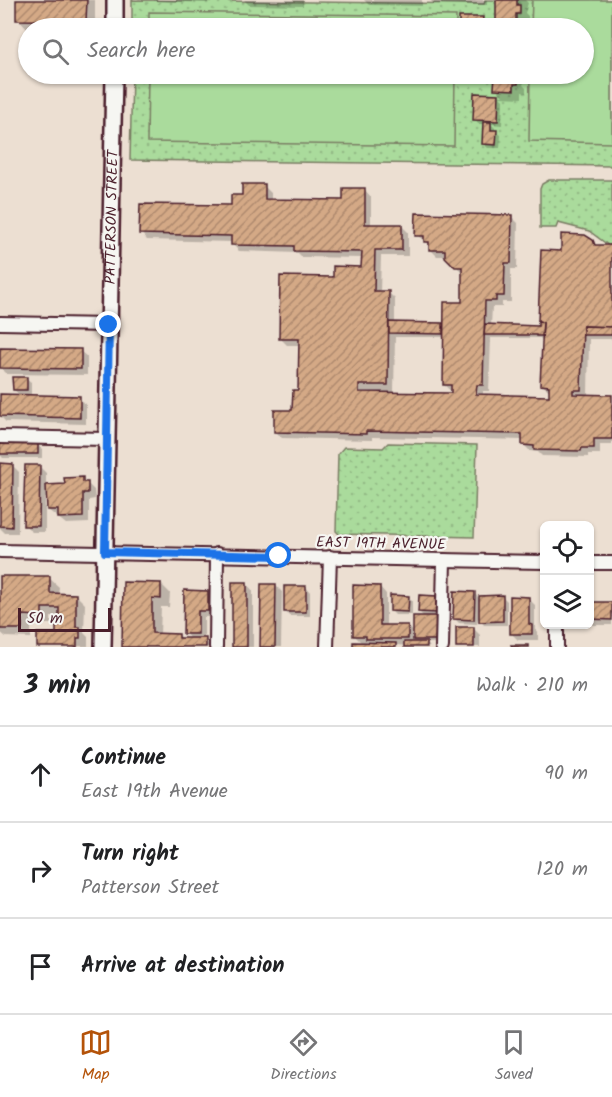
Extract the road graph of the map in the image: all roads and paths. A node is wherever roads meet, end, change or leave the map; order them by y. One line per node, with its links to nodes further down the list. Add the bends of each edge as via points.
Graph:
1 (115, 0): 2 (main road)
2 (115, 18)
3 (114, 84): 5 (main road, PATTERSON STREET)
4 (0, 323): 5 (street)
5 (109, 325): 7 (main road, PATTERSON STREET)
6 (0, 437): 7 (street)
7 (107, 439): 9 (main road, PATTERSON STREET)
8 (0, 551): 9 (street, EAST 19TH AVENUE)
9 (105, 552): 10 (street, EAST 19TH AVENUE); 17 (main road, PATTERSON STREET)
10 (217, 554): 11 (street, EAST 19TH AVENUE); 18 (street)
11 (330, 557): 12 (street, EAST 19TH AVENUE); 19 (street)
12 (444, 560): 13 (street, EAST 19TH AVENUE); 20 (street)
13 (540, 562)
14 (594, 563): 15 (street)
15 (612, 563)
16 (557, 629): 21 (street)
17 (103, 647)
18 (216, 647)
19 (327, 647)
20 (442, 647)
21 (557, 647)

